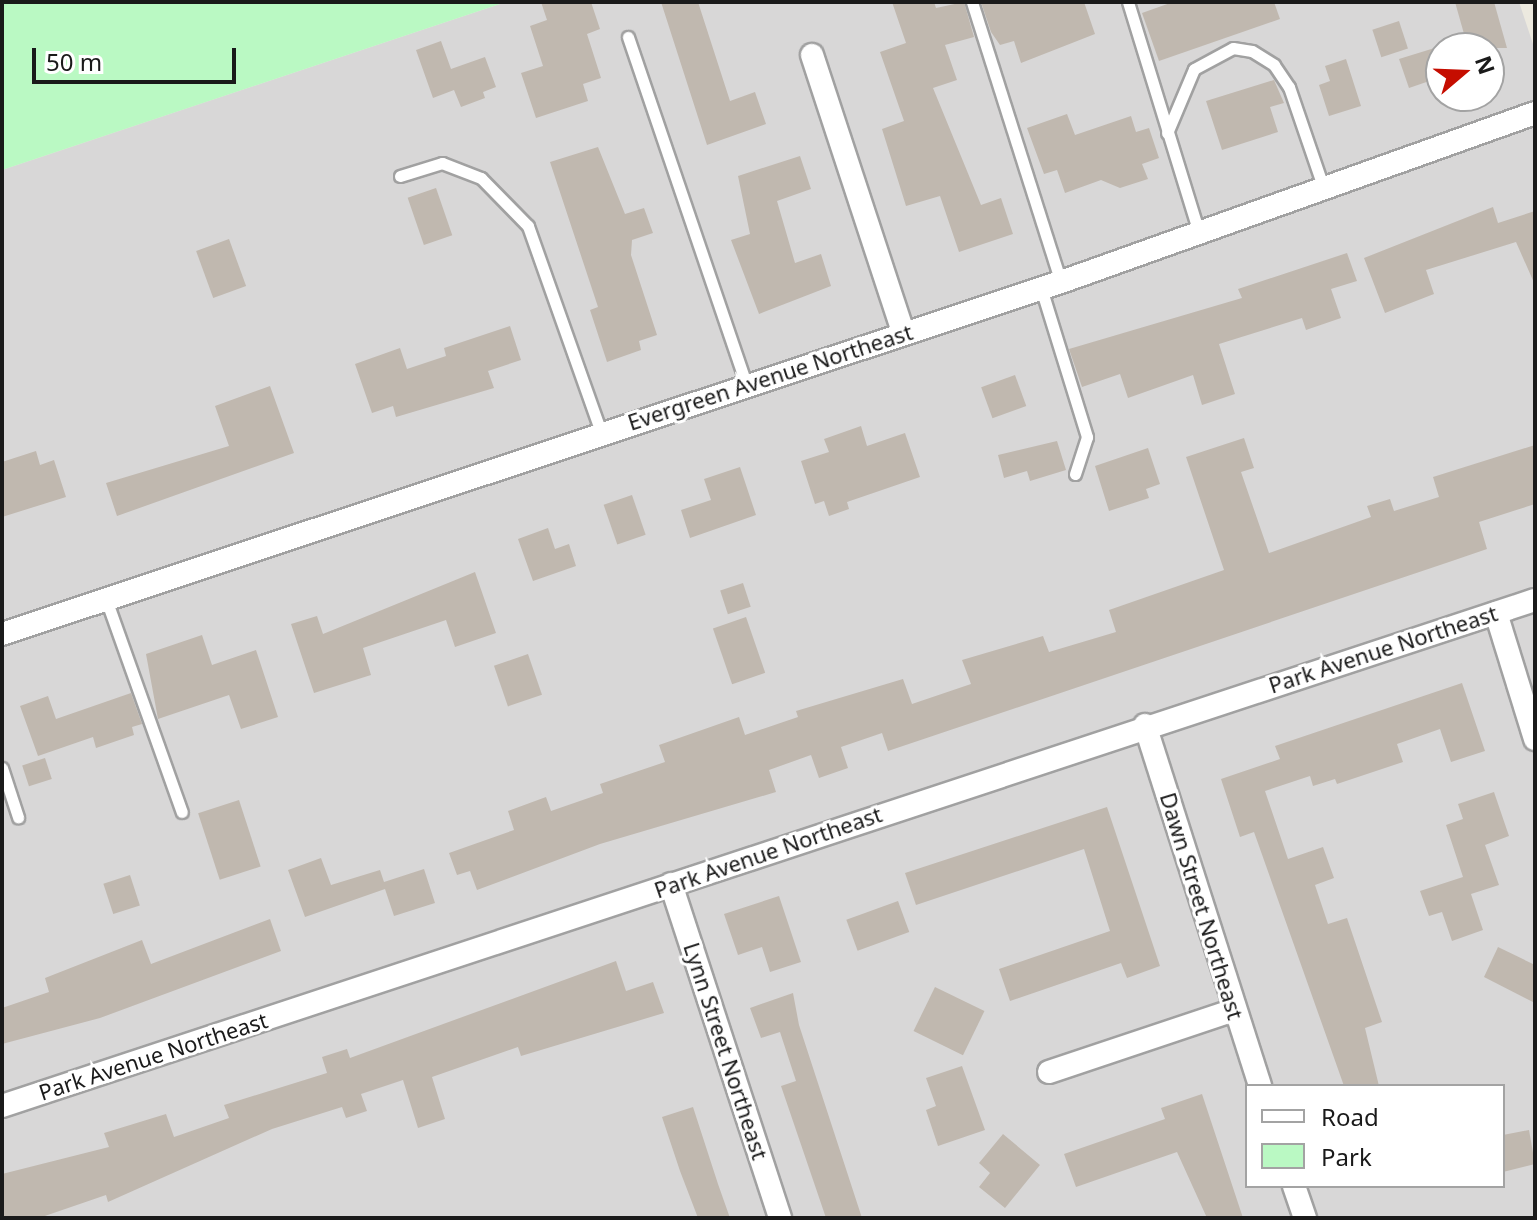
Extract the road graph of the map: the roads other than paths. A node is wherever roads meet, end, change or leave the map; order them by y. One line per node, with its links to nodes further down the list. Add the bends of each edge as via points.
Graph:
1 (972, 2): 10 (lane)
2 (1128, 2): 6 (lane)
3 (628, 37): 12 (lane)
4 (812, 55): 11 (street)
5 (1535, 113): 8 (street, Evergreen Avenue Northeast)
6 (1167, 133): 8 (lane, via 1194,69 1233,48 1252,51 1274,65 1289,87); 9 (lane)
7 (400, 176): 13 (lane, via 442,163 481,178 528,226)
8 (1325, 189): 9 (street, Evergreen Avenue Northeast)
9 (1199, 233): 10 (street, Evergreen Avenue Northeast)
10 (1051, 285): 11 (street, Evergreen Avenue Northeast); 14 (lane, via 1087,437)
11 (903, 332): 12 (street, Evergreen Avenue Northeast)
12 (746, 384): 13 (street, Evergreen Avenue Northeast)
13 (601, 432): 15 (street, Evergreen Avenue Northeast)
14 (1075, 474)
15 (106, 598): 18 (street, Evergreen Avenue Northeast); 22 (lane)
16 (1535, 600): 17 (street, Park Avenue Northeast)
17 (1496, 613): 19 (street, Park Avenue Northeast); 20 (street)
18 (2, 634)
19 (1145, 725): 24 (street, Park Avenue Northeast); 25 (street, Dawn Street Northeast)
20 (1535, 739)
21 (2, 768): 23 (lane)
22 (182, 812)
23 (18, 817)
24 (671, 884): 28 (street, Park Avenue Northeast); 30 (street, Lynn Street Northeast)
25 (1234, 1010): 26 (street); 27 (street, Dawn Street Northeast)
26 (1049, 1072)
27 (1259, 1084)
28 (2, 1106)
29 (1295, 1188): 31 (street)
30 (780, 1218)
31 (1305, 1218)

